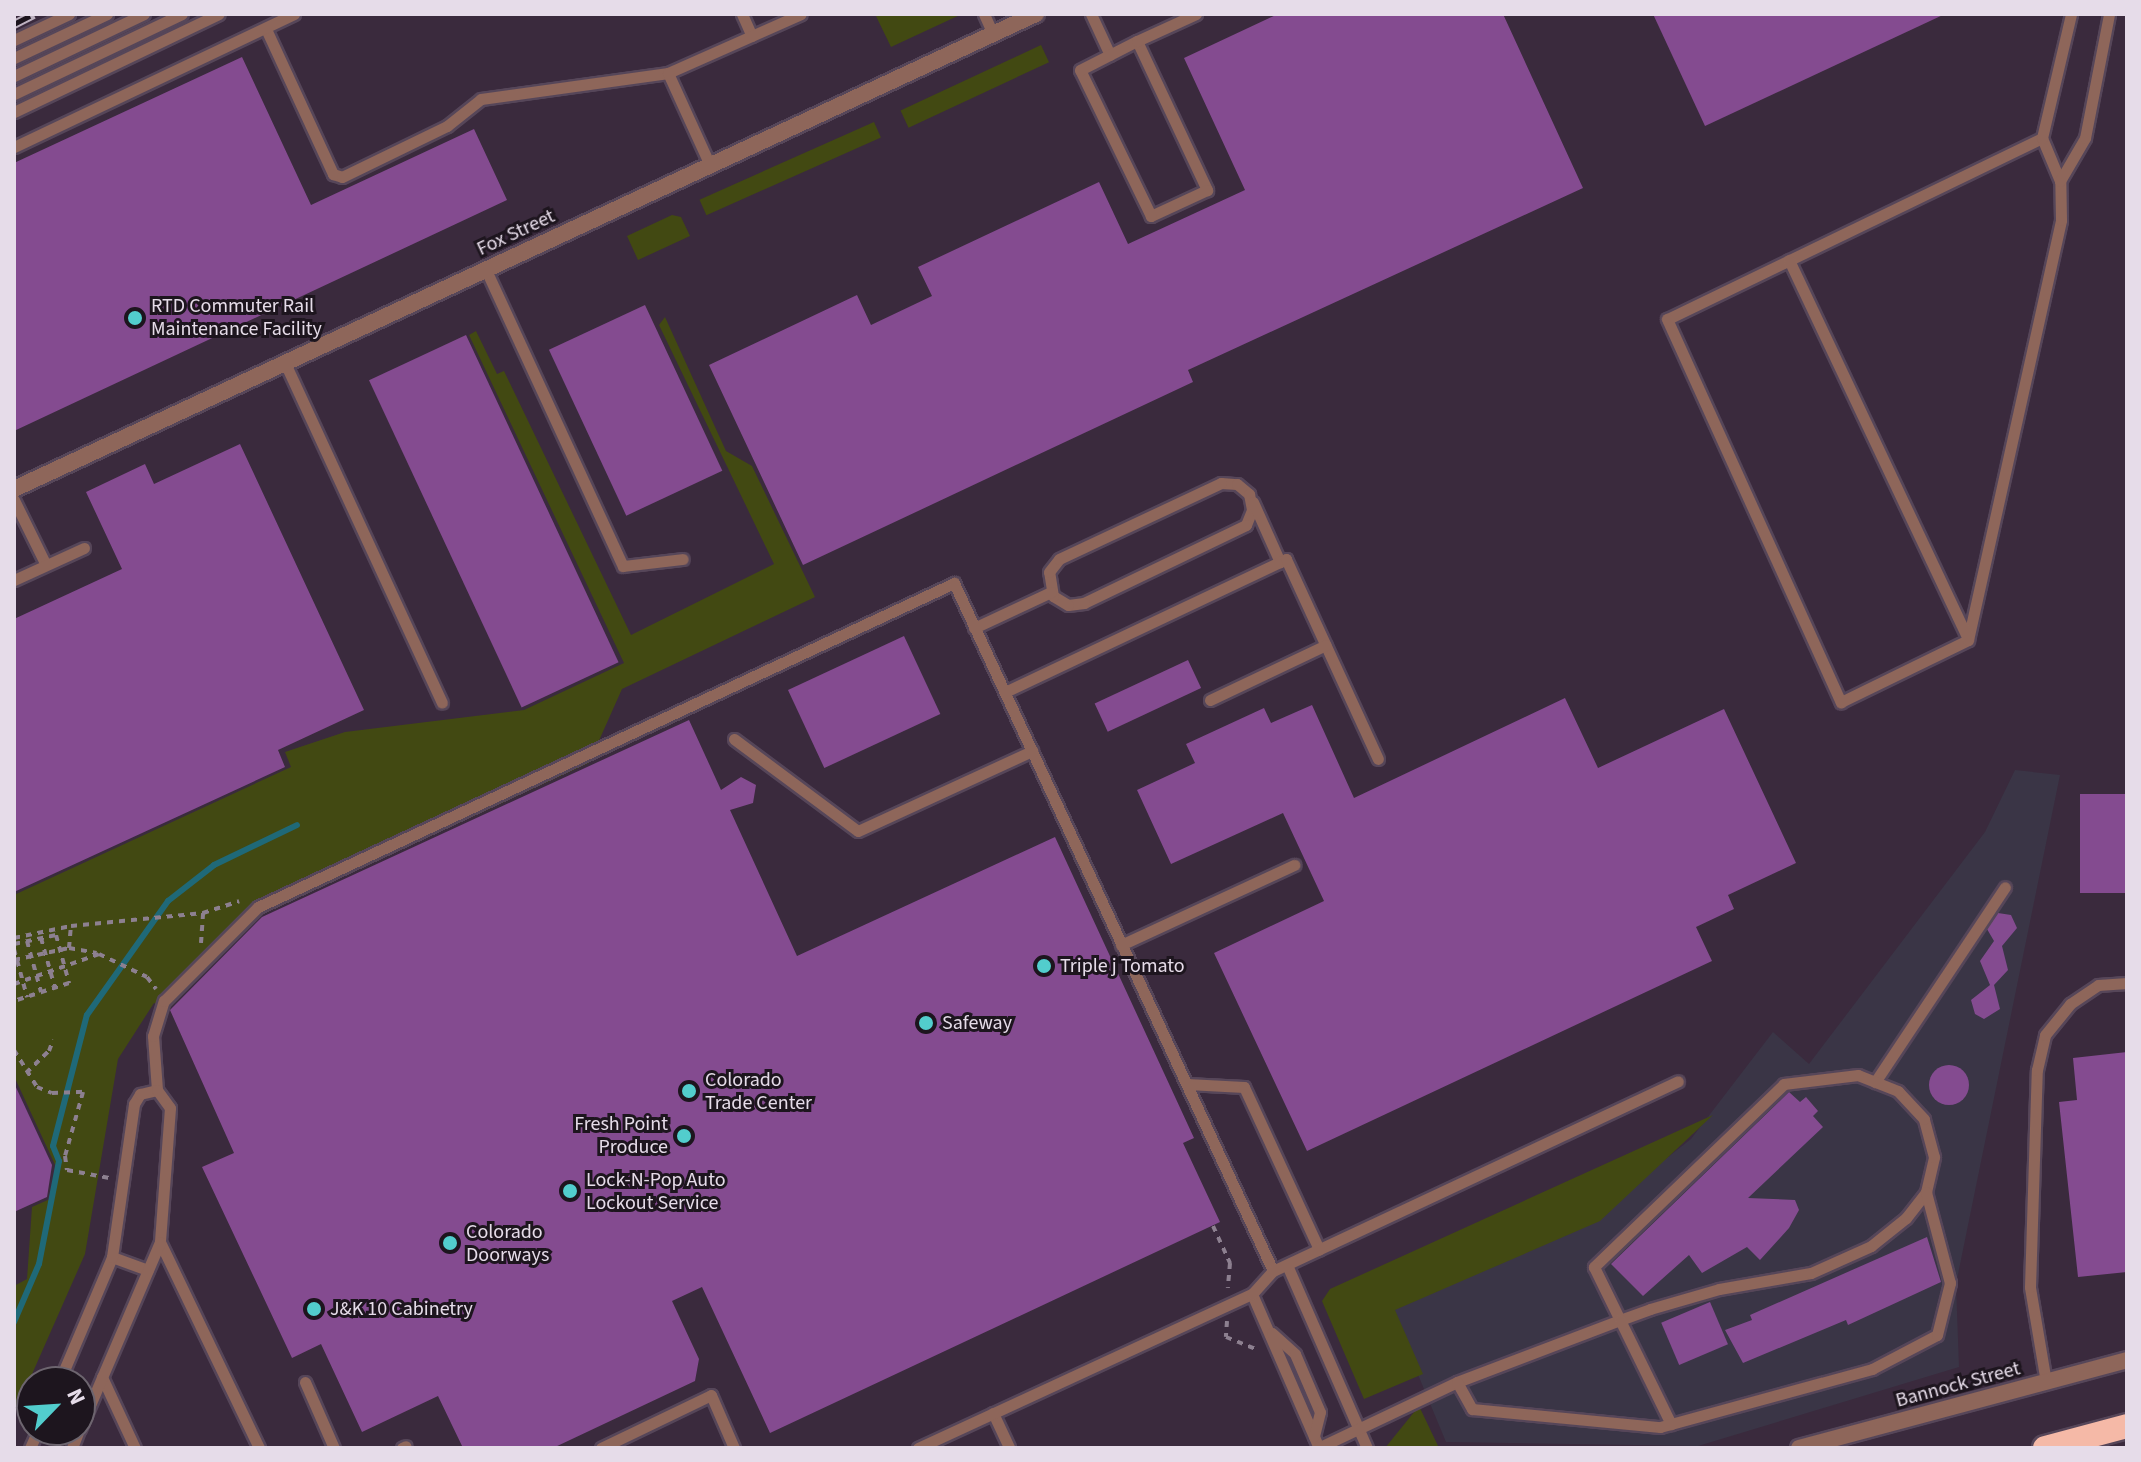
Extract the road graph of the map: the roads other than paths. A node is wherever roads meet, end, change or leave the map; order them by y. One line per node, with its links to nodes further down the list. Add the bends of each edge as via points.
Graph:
1 (69, 14): 18 (lane)
2 (107, 14): 21 (lane)
3 (144, 14): 23 (lane)
4 (182, 14): 24 (lane)
5 (219, 14): 25 (lane)
6 (294, 14): 15 (lane)
7 (742, 14): 17 (lane)
8 (801, 14): 17 (lane)
9 (984, 14): 16 (lane)
10 (1036, 14): 16 (street, Fox Street)
11 (1091, 14): 20 (lane)
12 (1196, 14): 19 (lane)
13 (2071, 14): 26 (lane)
14 (2109, 14): 29 (lane, via 2085,138)
15 (266, 29): 22 (lane, via 333,174 342,177 447,126 497,93); 27 (lane)
16 (993, 34): 28 (street, Fox Street)
17 (752, 36): 22 (lane)
18 (14, 40)
19 (1137, 41): 20 (lane); 20 (lane, via 1207,190 1151,216 1080,70)
20 (1110, 55)
21 (14, 58)
22 (668, 73): 28 (lane)
23 (14, 76)
24 (14, 94)
25 (14, 112)
26 (2042, 138): 29 (lane); 30 (lane)
27 (14, 147)
28 (710, 165): 31 (street, Fox Street)
29 (2060, 181): 43 (lane, via 2061,220)
30 (1789, 260): 43 (lane); 43 (lane, via 1667,319 1841,702)
31 (486, 270): 32 (street, Fox Street); 37 (lane, via 623,566)
32 (285, 363): 33 (street, Fox Street); 47 (lane)
33 (14, 489)
34 (1249, 494): 38 (lane); 41 (lane, via 1237,484 1221,483 1059,559 1049,572); 41 (lane, via 1250,518 1232,531 1084,603 1068,605)
35 (14, 500): 39 (lane)
36 (84, 548): 39 (lane)
37 (683, 559)
38 (1280, 562): 44 (lane, via 1286,559); 45 (lane)
39 (46, 565): 40 (lane)
40 (14, 580)
41 (1051, 592): 42 (lane)
42 (974, 628): 45 (lane); 58 (lane, via 954,583 258,907 164,1001 153,1036)
43 (1968, 640)
44 (1326, 645): 46 (lane); 50 (lane)
45 (1005, 692): 49 (lane)
46 (1210, 700)
47 (442, 703)
48 (734, 739): 49 (lane, via 858,831)
49 (1032, 751): 53 (lane)
50 (1378, 759)
51 (1294, 865): 53 (lane)
52 (2005, 887): 56 (lane)
53 (1121, 945): 57 (lane)
54 (2127, 983): 73 (lane, via 2098,985 2063,1011 2045,1035 2037,1070 2030,1287)
55 (1678, 1081): 61 (lane)
56 (1875, 1082): 59 (lane, via 1898,1091 1924,1119 1934,1157); 67 (lane, via 1858,1075 1784,1084 1762,1102 1594,1267)
57 (1187, 1084): 61 (lane, via 1244,1087); 65 (lane)
58 (157, 1090): 60 (lane, via 170,1108); 62 (lane, via 140,1094 134,1104)
59 (1926, 1192): 67 (lane, via 1906,1218 1871,1246 1811,1273 1719,1289); 76 (lane, via 1950,1283 1937,1335 1872,1369)
60 (160, 1242): 64 (lane); 81 (lane)
61 (1319, 1249): 63 (lane)
62 (112, 1257): 64 (lane); 69 (lane)
63 (1287, 1265): 65 (lane); 78 (lane)
64 (148, 1270): 70 (lane)
65 (1273, 1271): 66 (lane)
66 (1252, 1294): 75 (lane); 79 (lane)
67 (1620, 1320): 72 (lane); 76 (lane)
68 (2127, 1360): 73 (street, Bannock Street)
69 (66, 1366)
70 (102, 1377): 74 (lane); 80 (lane)
71 (305, 1382): 82 (lane)
72 (1457, 1382): 76 (lane, via 1472,1409); 78 (lane)
73 (2046, 1382): 88 (street, Bannock Street)
74 (96, 1391)
75 (993, 1413): 85 (lane); 86 (lane)
76 (1671, 1424)
77 (2127, 1426): 89 (highway)
78 (1359, 1428): 79 (lane); 87 (lane)
79 (1317, 1445)
80 (135, 1448)
81 (259, 1448)
82 (334, 1448)
83 (601, 1448): 84 (lane, via 711,1395)
84 (734, 1448)
85 (918, 1448)
86 (1009, 1448)
87 (1367, 1448)
88 (1799, 1448)
89 (2045, 1448)

